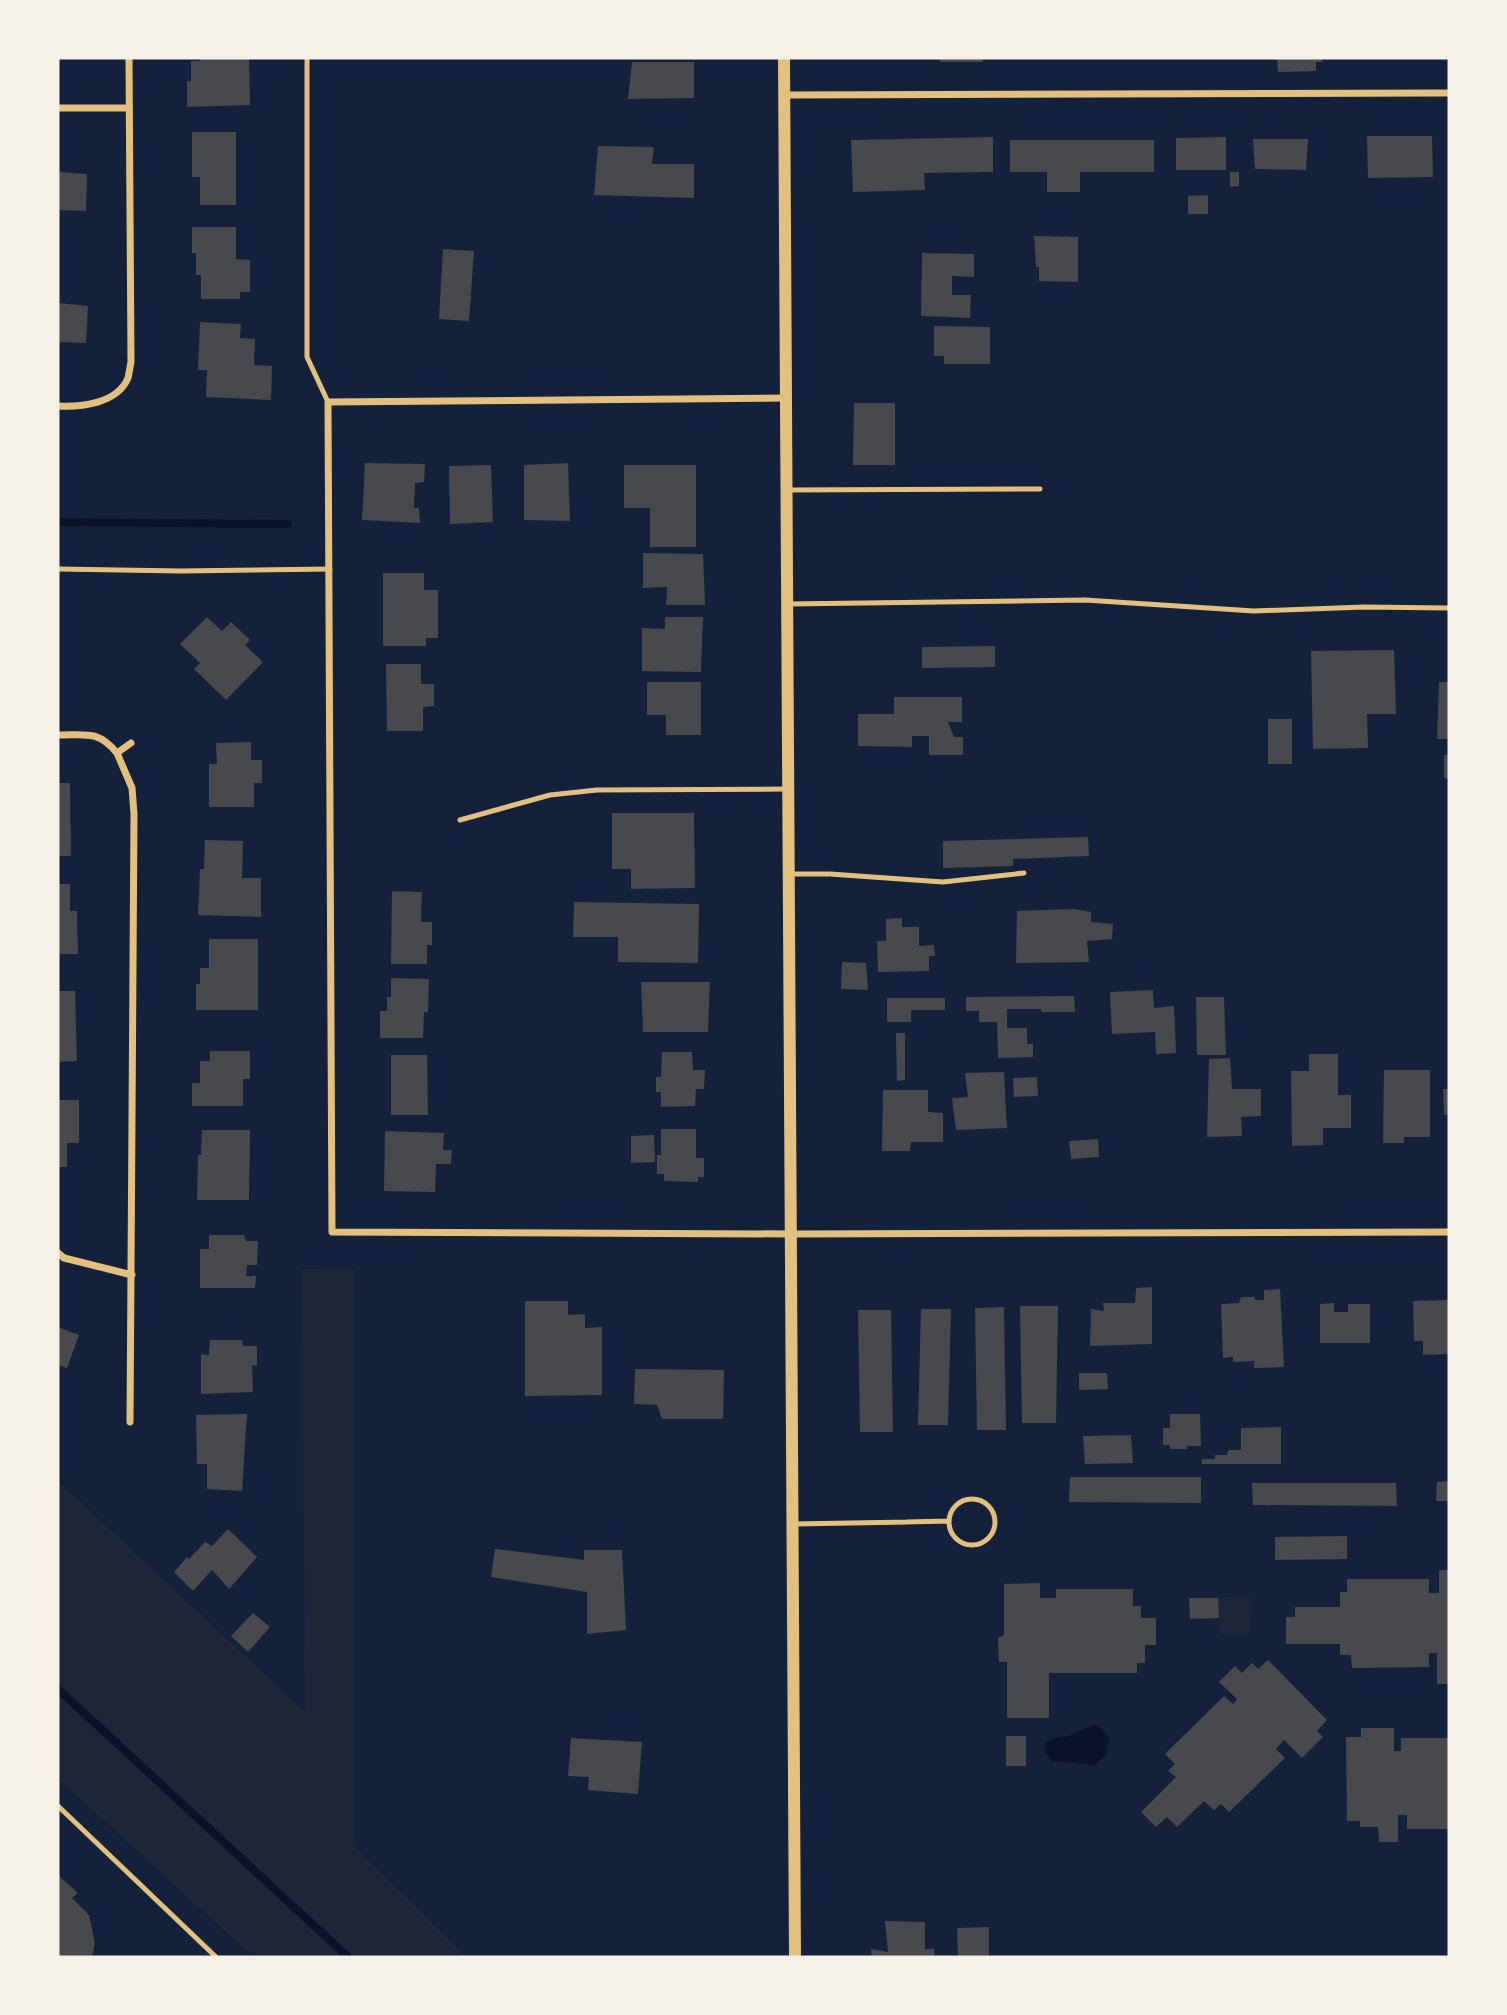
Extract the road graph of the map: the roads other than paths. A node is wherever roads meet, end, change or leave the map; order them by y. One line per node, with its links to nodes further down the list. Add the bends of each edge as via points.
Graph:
1 (129, 58): 7 (street)
2 (307, 58): 9 (lane, via 307,357)
3 (784, 58): 5 (street)
4 (1449, 93): 5 (street)
5 (785, 95): 8 (street)
6 (58, 108): 7 (street)
7 (128, 108): 10 (street, via 131,362 127,379 111,396 88,405)
8 (786, 398): 9 (street); 12 (street)
9 (328, 402): 14 (street)
10 (58, 407)
11 (1040, 489): 12 (lane)
12 (786, 490): 15 (street)
13 (58, 569): 14 (lane)
14 (330, 569): 25 (street, via 332,1232)
15 (787, 604): 16 (lane, via 1085,600 1254,611); 20 (street)
16 (1449, 608)
17 (58, 735): 19 (street, via 106,740)
18 (131, 743): 19 (street)
19 (117, 753): 27 (street, via 132,788 134,814)
20 (788, 789): 21 (lane, via 550,794); 23 (street)
21 (460, 820)
22 (1024, 873): 23 (lane, via 943,881)
23 (789, 874): 25 (street)
24 (1449, 1232): 25 (street)
25 (791, 1234): 30 (street)
26 (58, 1253): 27 (street)
27 (132, 1275): 28 (street)
28 (130, 1422)
29 (949, 1521): 29 (lane, via 958,1541 973,1546 987,1540 995,1526 993,1511 975,1499 954,1507); 30 (lane)
30 (793, 1524): 33 (street)
31 (58, 1806): 32 (lane)
32 (216, 1957)
33 (795, 1957)

